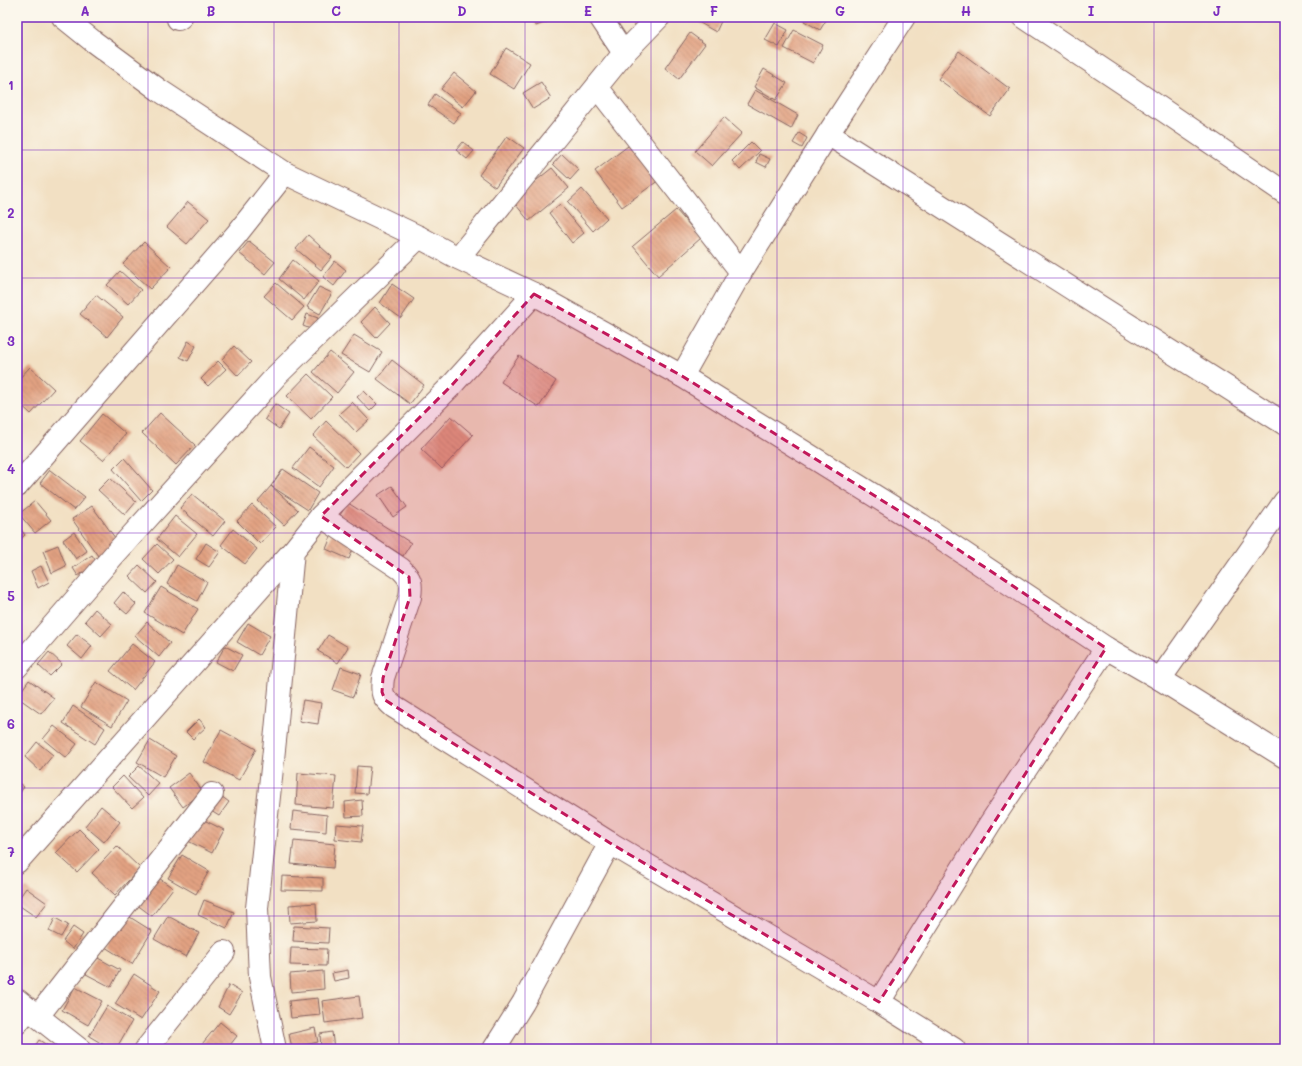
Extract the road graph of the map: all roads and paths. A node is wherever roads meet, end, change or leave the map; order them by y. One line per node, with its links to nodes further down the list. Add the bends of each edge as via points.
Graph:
1 (63, 17): 9 (street, via 159,90)
2 (600, 17): 6 (street)
3 (659, 17): 6 (street)
4 (904, 17): 8 (street)
5 (1024, 17): 10 (street)
6 (624, 53): 7 (street)
7 (597, 87): 12 (street); 13 (street)
8 (828, 134): 13 (street); 16 (street)
9 (285, 173): 11 (street); 17 (street, via 236,235)
10 (1285, 193)
11 (419, 237): 12 (street); 22 (street, via 277,375)
12 (458, 258): 14 (street)
13 (741, 272): 15 (street)
14 (534, 294): 15 (street); 19 (street, via 451,386)
15 (682, 376): 21 (street, via 920,524)
16 (1285, 424)
17 (17, 486)
18 (1285, 501): 23 (street)
19 (321, 516): 20 (street); 26 (street, via 401,569 409,577 410,597 383,678 382,692 385,700)
20 (293, 550): 27 (street); 33 (street, via 257,908 260,977)
21 (1106, 648): 23 (street); 29 (street, via 989,825)
22 (17, 667)
23 (1160, 679): 24 (street)
24 (1285, 757)
25 (212, 794): 30 (street)
26 (610, 843): 29 (street); 34 (street, via 523,1003)
27 (17, 862)
28 (224, 952): 32 (street)
29 (879, 1002): 35 (street)
30 (25, 1012): 31 (street)
31 (79, 1049)
32 (146, 1049)
33 (275, 1049)
34 (494, 1049)
35 (954, 1049)

